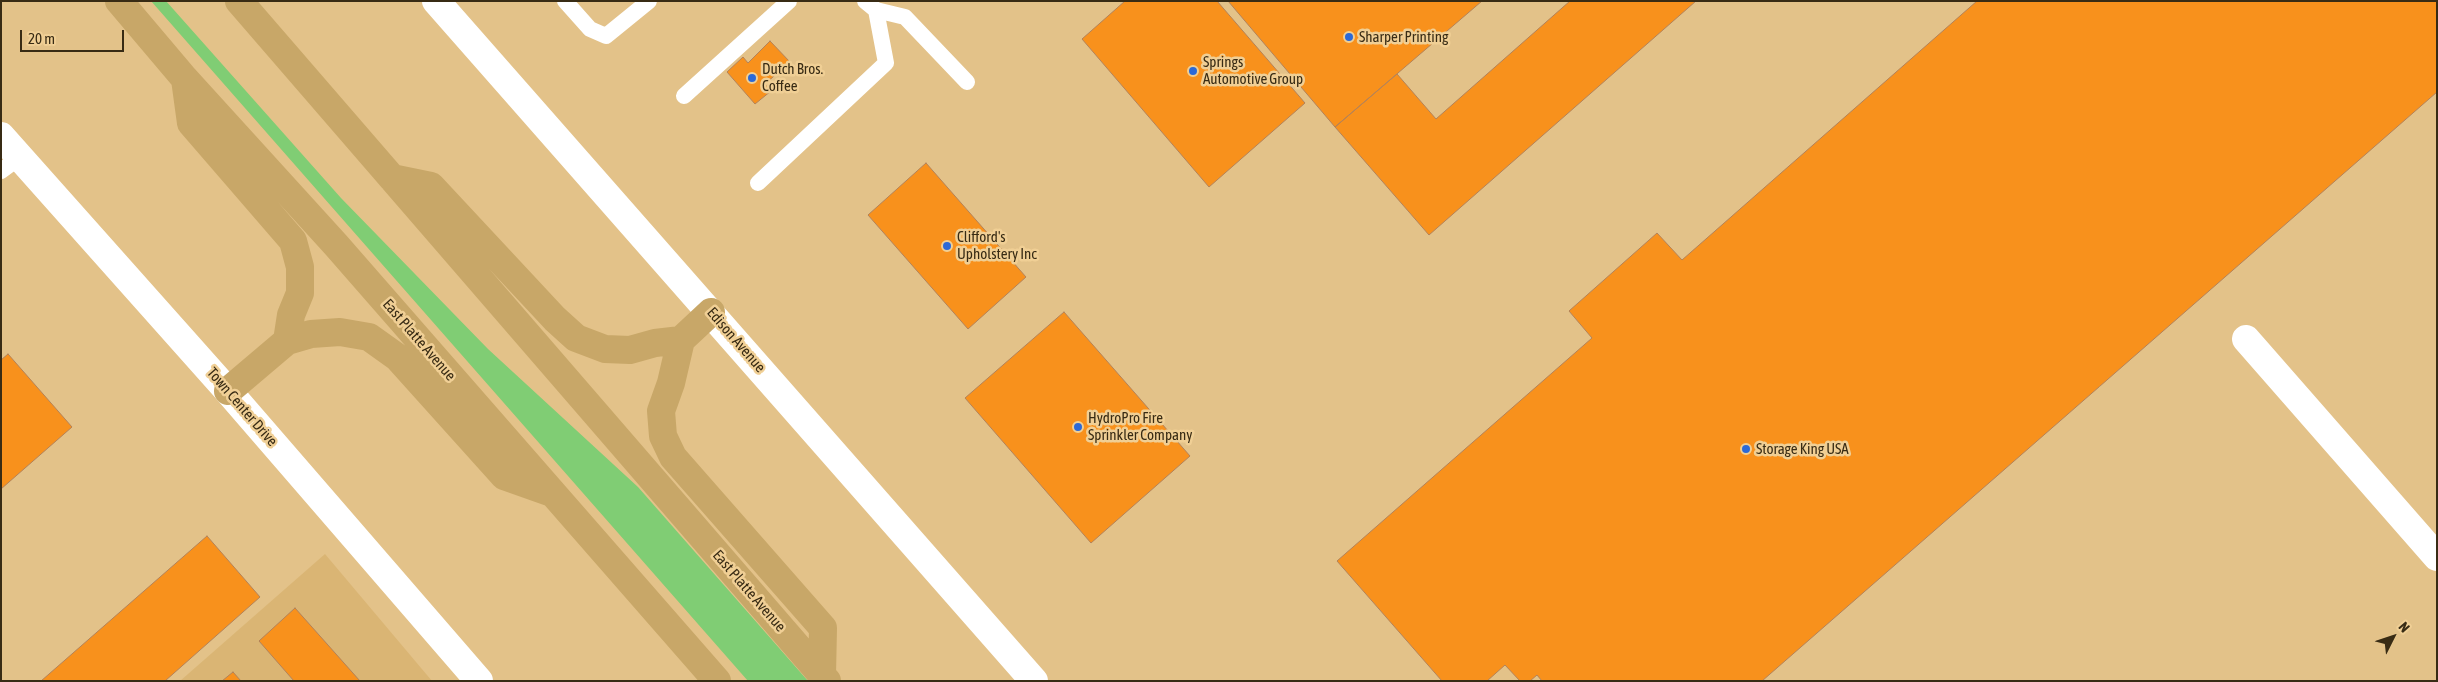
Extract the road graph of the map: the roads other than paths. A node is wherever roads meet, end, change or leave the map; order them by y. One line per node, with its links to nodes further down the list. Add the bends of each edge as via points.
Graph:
1 (119, 1): 8 (highway, East Platte Avenue)
2 (239, 1): 13 (highway, East Platte Avenue)
3 (436, 1): 15 (street, Edison Avenue)
4 (565, 1): 5 (lane, via 590,30 606,36)
5 (649, 1)
6 (789, 1): 10 (lane)
7 (870, 6): 9 (lane, via 905,17); 14 (lane, via 886,62)
8 (186, 79): 18 (highway, via 191,123 293,241 300,267 300,292 291,315); 20 (highway, East Platte Avenue, via 336,245)
9 (967, 82)
10 (684, 96)
11 (1, 136): 12 (street, Town Center Drive)
12 (10, 164): 19 (street, Town Center Drive)
13 (392, 178): 17 (highway, via 431,186 576,338 605,349 630,350); 22 (highway, East Platte Avenue)
14 (758, 183)
15 (711, 312): 17 (highway); 25 (street, Edison Avenue)
16 (2246, 339): 21 (street)
17 (681, 340): 22 (highway, via 661,411 663,436 673,457 823,628)
18 (287, 341): 19 (highway); 20 (highway, via 311,334 340,332 369,337 396,357 504,476)
19 (228, 391): 23 (street, Town Center Drive)
20 (552, 494): 24 (highway, East Platte Avenue)
21 (2437, 557)
22 (825, 678)
23 (479, 681)
24 (717, 681)
25 (1034, 681)

